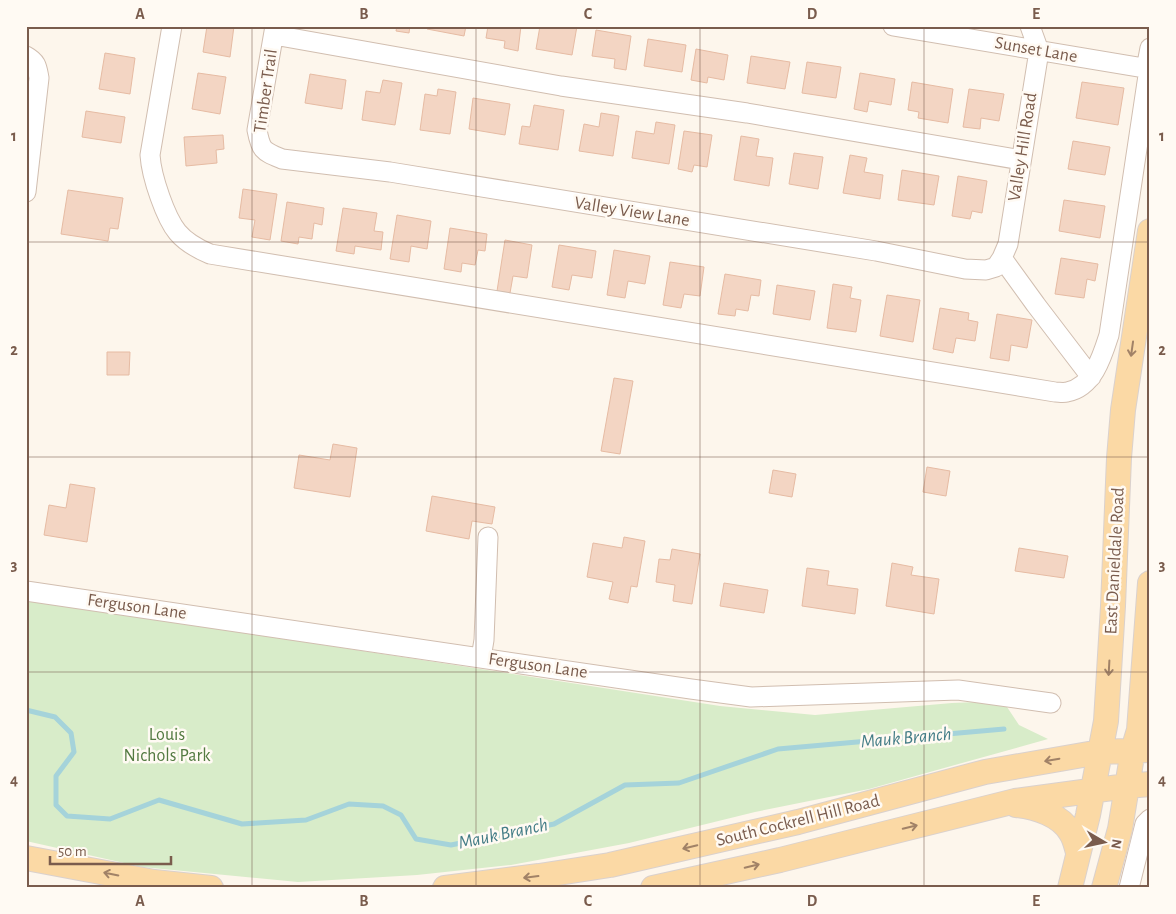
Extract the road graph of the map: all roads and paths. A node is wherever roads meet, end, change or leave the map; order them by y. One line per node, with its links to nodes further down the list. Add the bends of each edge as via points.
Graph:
1 (172, 26): 15 (street, via 150,156 151,168 167,218 174,229 195,248 210,254 1055,392 1082,387)
2 (1030, 26): 6 (street, Valley Hill Road)
3 (898, 27): 6 (street, Sunset Lane)
4 (274, 31): 9 (street, Timber Trail, via 257,130 260,145); 10 (street, via 561,86 747,113)
5 (1150, 48): 8 (street)
6 (1039, 51): 8 (street, Sunset Lane); 10 (street, Valley Hill Road)
7 (32, 61): 11 (street, via 39,78)
8 (1148, 69): 15 (street, via 1109,335)
9 (268, 153): 13 (street, Valley View Lane, via 282,159 419,177 876,251 965,269 986,270)
10 (1021, 160): 13 (street, Valley Hill Road, via 1008,244)
11 (26, 192)
12 (1150, 231): 14 (main road, East Danieldale Road)
13 (999, 262): 15 (street)
14 (1144, 314): 22 (main road, East Danieldale Road, one-way to 22, via 1123,410 1106,721)
15 (1091, 377)
16 (488, 537): 19 (street)
17 (1150, 583): 21 (main road, East Danieldale Road, via 1139,730)
18 (26, 591): 19 (street, Ferguson Lane)
19 (481, 658): 20 (street, Ferguson Lane, via 751,697 958,690)
20 (1051, 703)
21 (1141, 750): 22 (main road, South Cockrell Hill Road); 23 (main road, East Danieldale Road)
22 (1100, 752): 24 (main road, East Danieldale Road); 28 (main road, South Cockrell Hill Road, one-way to 28, via 985,772 798,822)
23 (1138, 785): 24 (main road, South Cockrell Hill Road); 35 (main road, East Danieldale Road, via 1120,829)
24 (1092, 790): 25 (main road, South Cockrell Hill Road); 27 (main road, East Danieldale Road)
25 (1004, 804): 27 (main road, via 1027,806 1063,822 1072,834); 31 (main road, South Cockrell Hill Road, one-way to 25)
26 (1150, 819): 36 (street, via 1145,824)
27 (1078, 852): 34 (main road, East Danieldale Road)
28 (655, 855): 31 (main road); 33 (main road, South Cockrell Hill Road, one-way to 33, via 610,865)
29 (26, 858): 30 (main road, one-way to 29)
30 (136, 883): 32 (main road)
31 (658, 887)
32 (211, 888)
33 (445, 888)
34 (1070, 888)
35 (1104, 888)
36 (1129, 888)

